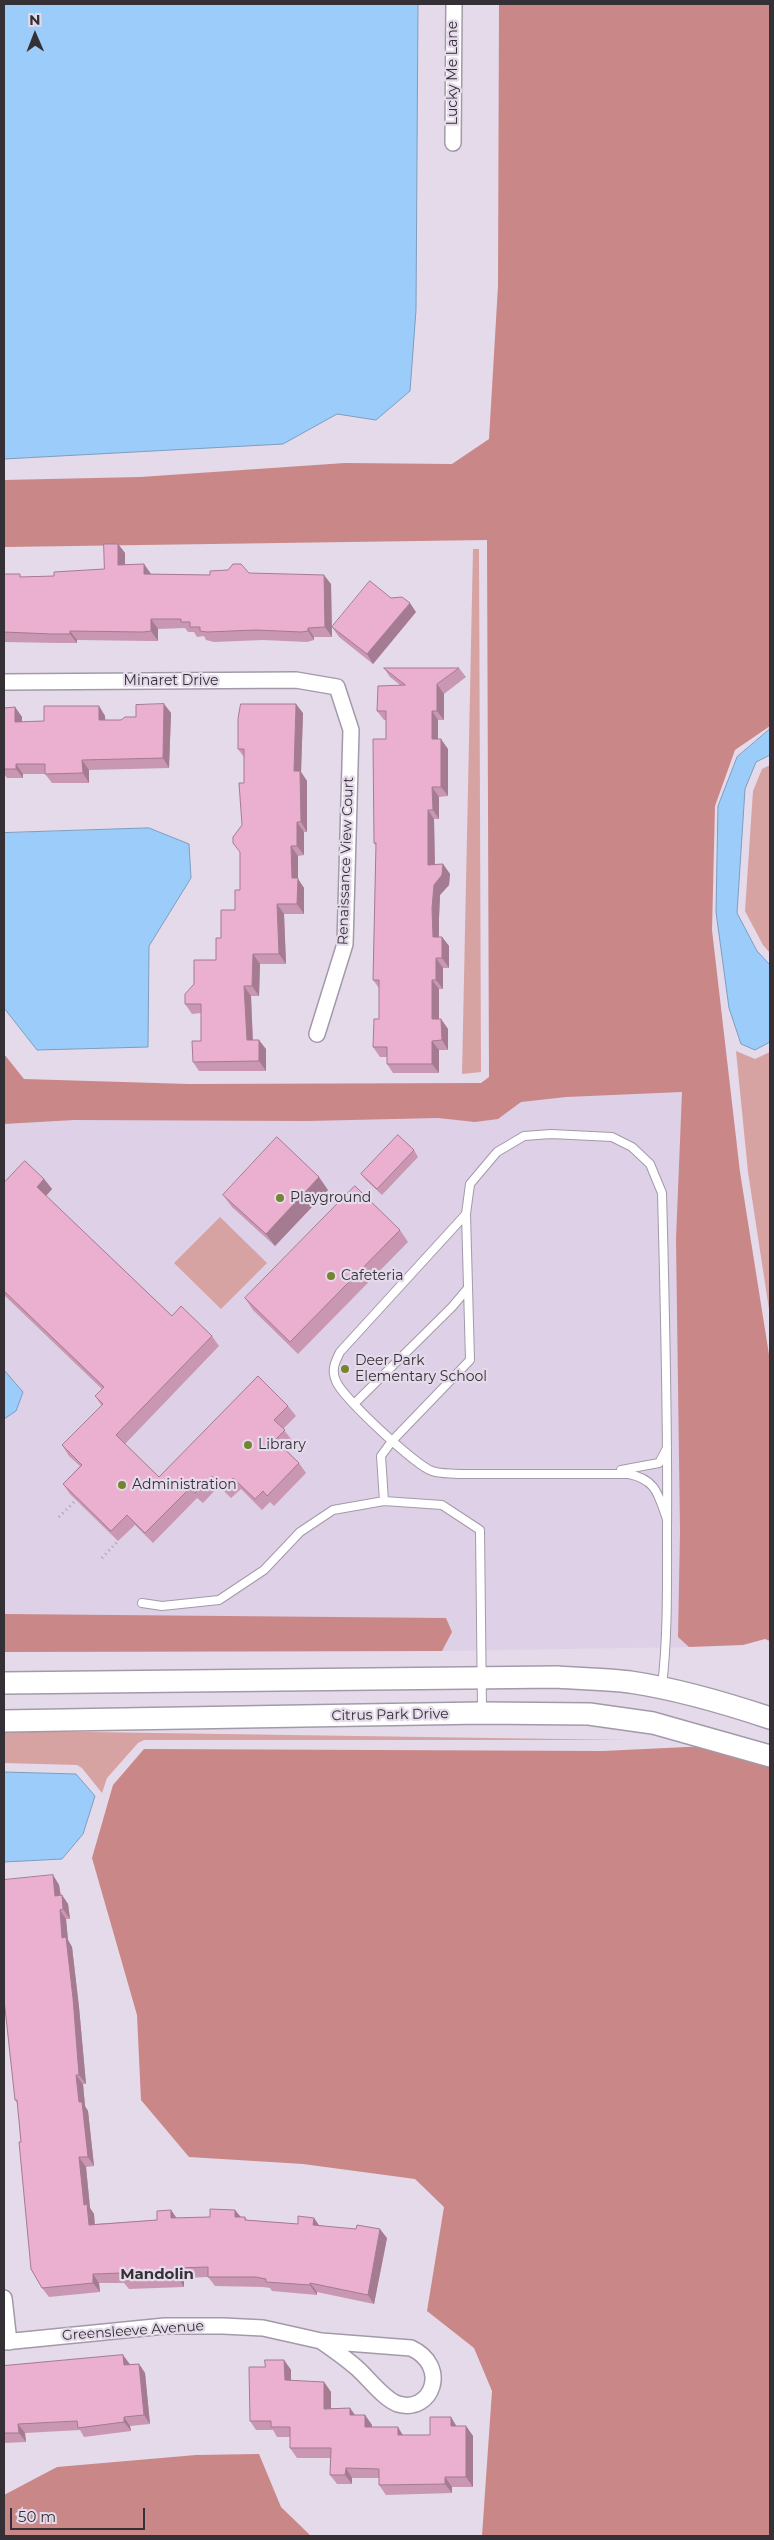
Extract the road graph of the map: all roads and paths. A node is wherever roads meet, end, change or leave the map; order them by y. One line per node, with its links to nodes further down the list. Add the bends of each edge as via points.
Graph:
1 (454, 4): 2 (street, Lucky Me Lane)
2 (453, 143)
3 (4, 682): 4 (street, Minaret Drive, via 296,680)
4 (337, 687): 5 (street, Renaissance View Court, via 351,730 345,944)
5 (317, 1034)
6 (466, 1214): 7 (lane); 8 (lane, via 340,1352 333,1365 336,1382); 10 (lane, via 470,1184 497,1152 524,1136 612,1137 632,1147 650,1164 662,1193)
7 (468, 1288): 8 (lane); 9 (lane, via 470,1360)
8 (355, 1403): 9 (lane)
9 (392, 1441): 11 (lane, via 412,1460 432,1471 459,1474); 13 (lane, via 382,1456)
10 (667, 1446): 11 (lane, via 659,1463); 15 (lane)
11 (596, 1474): 15 (lane, via 643,1477 656,1488)
12 (76, 1500): 14 (path)
13 (384, 1501): 18 (lane, via 333,1510 300,1532 264,1570 218,1600 162,1606); 19 (lane, via 442,1505 480,1530)
14 (59, 1517)
15 (667, 1519): 21 (lane, via 666,1653)
16 (118, 1541): 17 (path)
17 (102, 1558)
18 (142, 1603)
19 (482, 1677): 20 (street); 21 (street, via 566,1678); 22 (lane)
20 (4, 1683)
21 (662, 1688): 23 (street)
22 (482, 1713): 24 (street, Citrus Park Drive); 25 (street, Citrus Park Drive, via 589,1714 652,1723)
23 (770, 1718)
24 (4, 1721)
25 (770, 1756)
26 (4, 2298): 28 (street)
27 (321, 2341): 27 (street, Greensleeve Avenue, via 386,2344 423,2353 434,2376 431,2389 424,2399 399,2405 388,2399 357,2367); 28 (street, Greensleeve Avenue, via 263,2328 165,2326)
28 (7, 2342)

